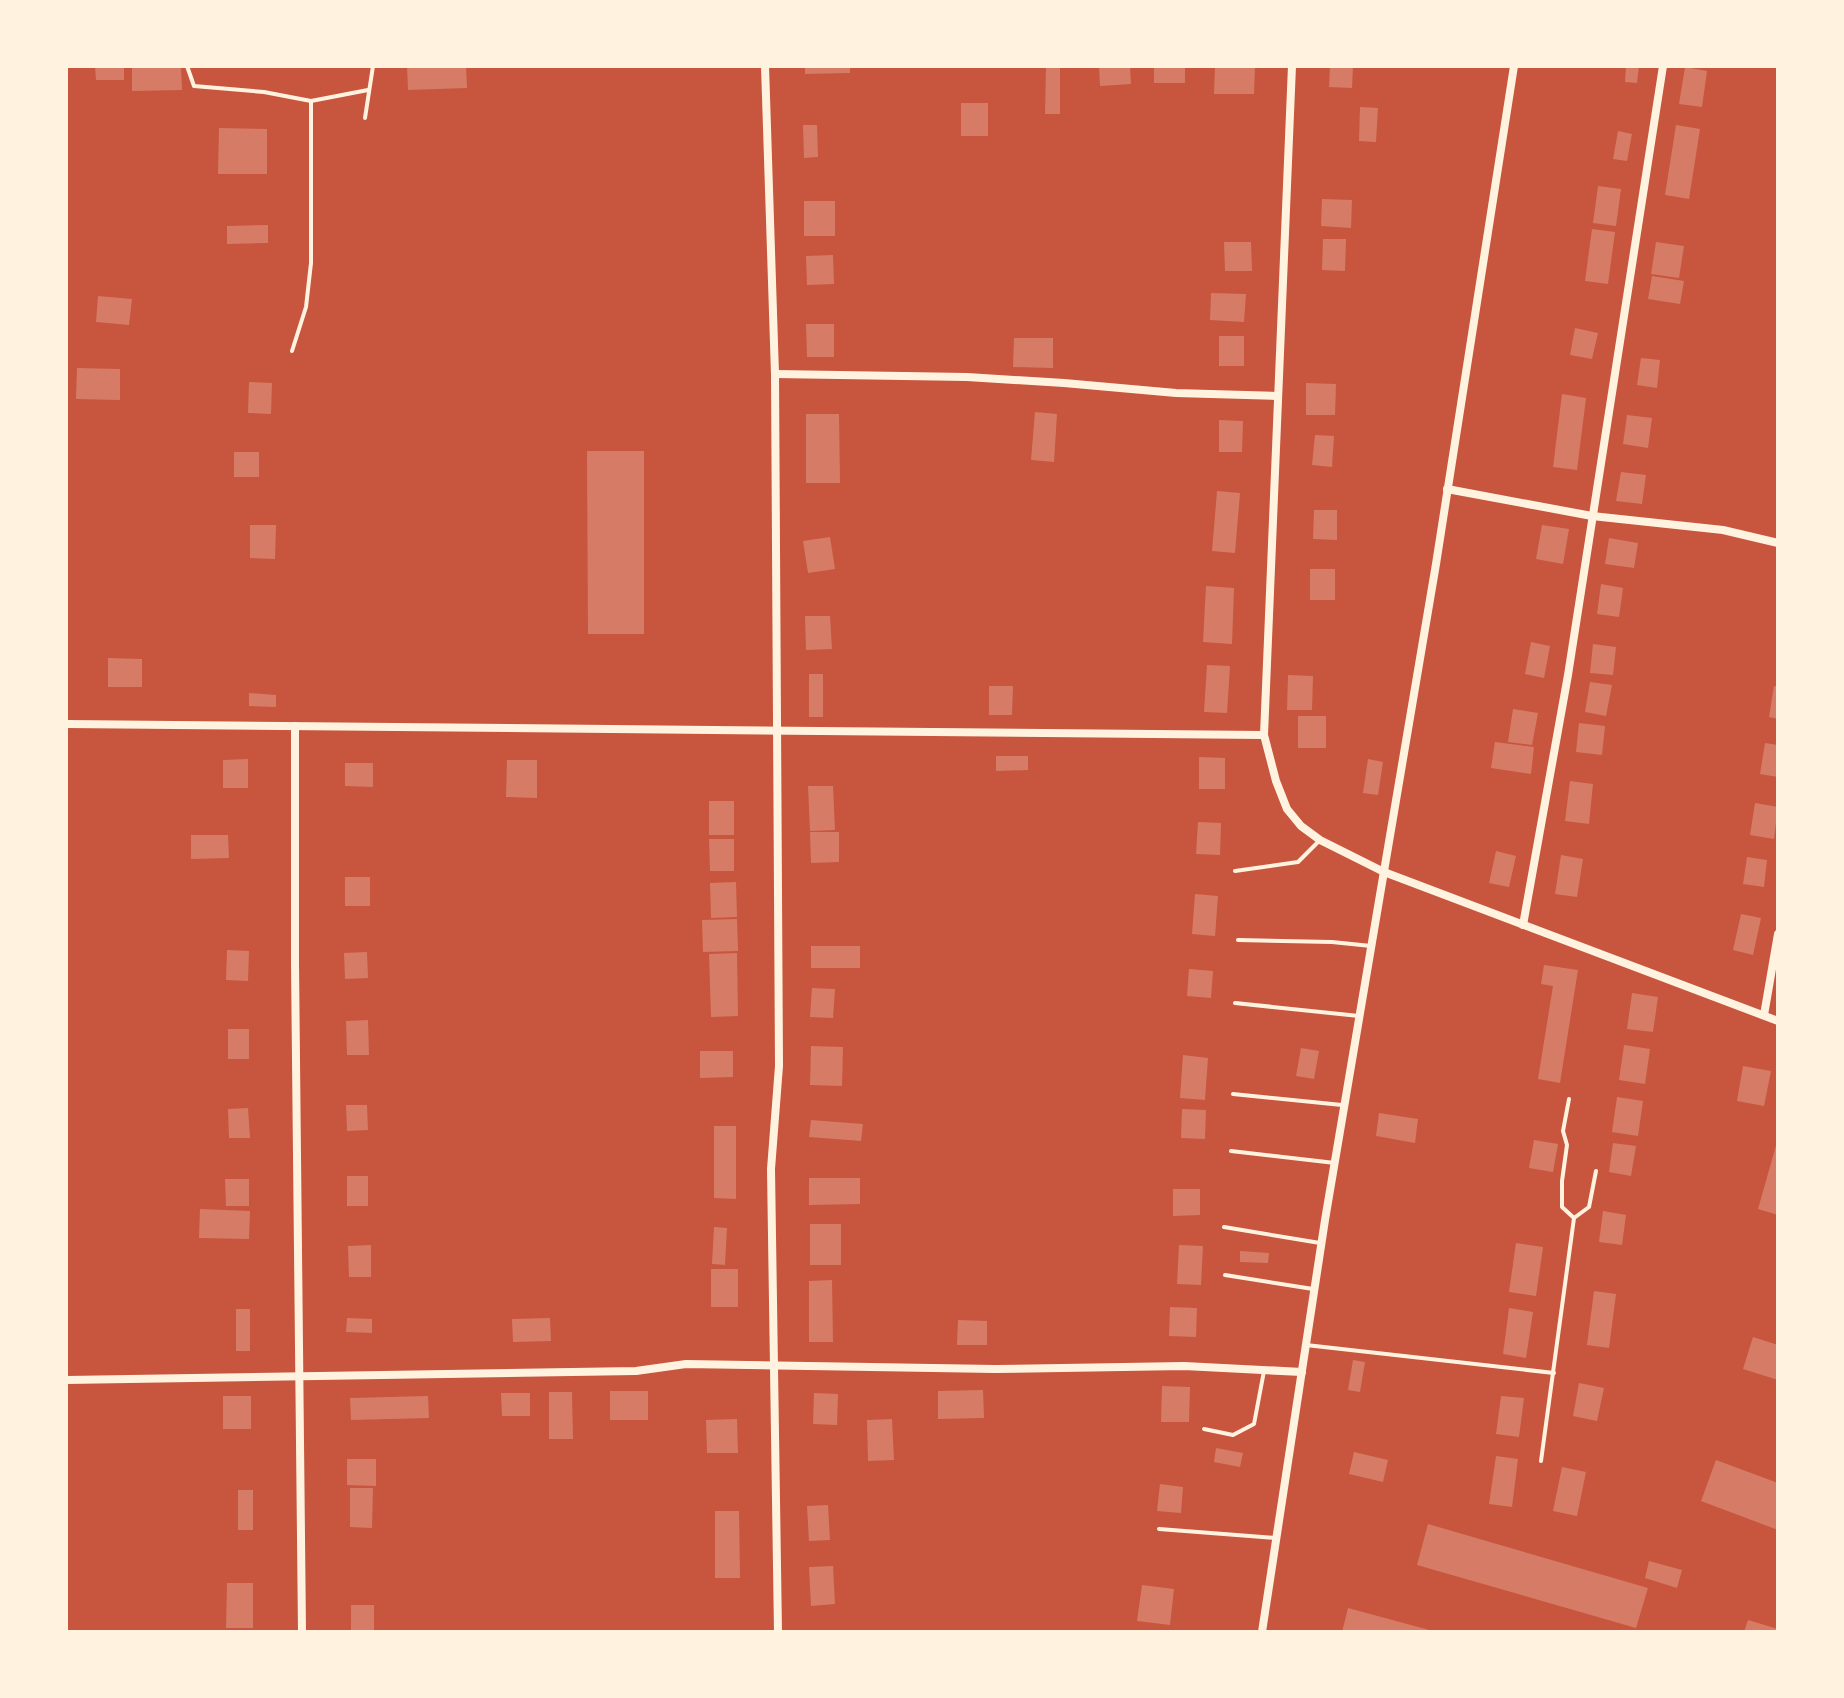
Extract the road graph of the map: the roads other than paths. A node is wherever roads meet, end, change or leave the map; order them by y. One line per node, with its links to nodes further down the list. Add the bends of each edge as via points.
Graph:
1 (187, 66): 8 (lane, via 194,86)
2 (373, 66): 7 (lane)
3 (765, 66): 11 (street)
4 (1292, 66): 12 (street)
5 (1514, 66): 13 (street)
6 (1663, 66): 14 (street)
7 (368, 90): 8 (lane); 9 (lane)
8 (311, 101): 10 (lane, via 311,263 306,307)
9 (365, 118)
10 (292, 351)
11 (775, 374): 12 (street, via 967,377); 18 (street)
12 (1278, 396): 19 (street)
13 (1447, 489): 14 (street); 22 (street)
14 (1592, 516): 15 (street, via 1723,530); 23 (street)
15 (1778, 543)
16 (66, 724): 17 (street)
17 (295, 726): 18 (street); 47 (street)
18 (777, 731): 19 (street); 43 (street)
19 (1264, 735): 20 (street, via 1287,809)
20 (1320, 840): 21 (lane, via 1298,862); 22 (street)
21 (1235, 871)
22 (1384, 872): 23 (street); 26 (street)
23 (1523, 925): 28 (street)
24 (1778, 934): 28 (street)
25 (1238, 940): 26 (lane)
26 (1371, 946): 29 (street)
27 (1235, 1003): 29 (lane)
28 (1764, 1015): 30 (street)
29 (1359, 1016): 33 (street)
30 (1778, 1021)
31 (1233, 1094): 33 (lane)
32 (1569, 1099): 37 (lane, via 1562,1207)
33 (1344, 1105): 35 (street)
34 (1231, 1151): 35 (lane)
35 (1335, 1163): 39 (street)
36 (1596, 1171): 37 (lane, via 1589,1207)
37 (1574, 1218): 46 (lane)
38 (1224, 1227): 39 (lane)
39 (1322, 1243): 41 (street)
40 (1225, 1275): 41 (lane)
41 (1314, 1289): 42 (street)
42 (1306, 1345): 45 (street); 46 (lane)
43 (774, 1365): 44 (street); 47 (street); 54 (street)
44 (1265, 1369): 45 (street); 49 (lane, via 1254,1424 1233,1435)
45 (1302, 1372): 52 (street)
46 (1554, 1373): 50 (lane)
47 (300, 1377): 48 (street); 53 (street)
48 (66, 1380)
49 (1204, 1429)
50 (1541, 1461)
51 (1159, 1529): 52 (lane)
52 (1278, 1538): 55 (street)
53 (302, 1632)
54 (778, 1632)
55 (1262, 1632)

